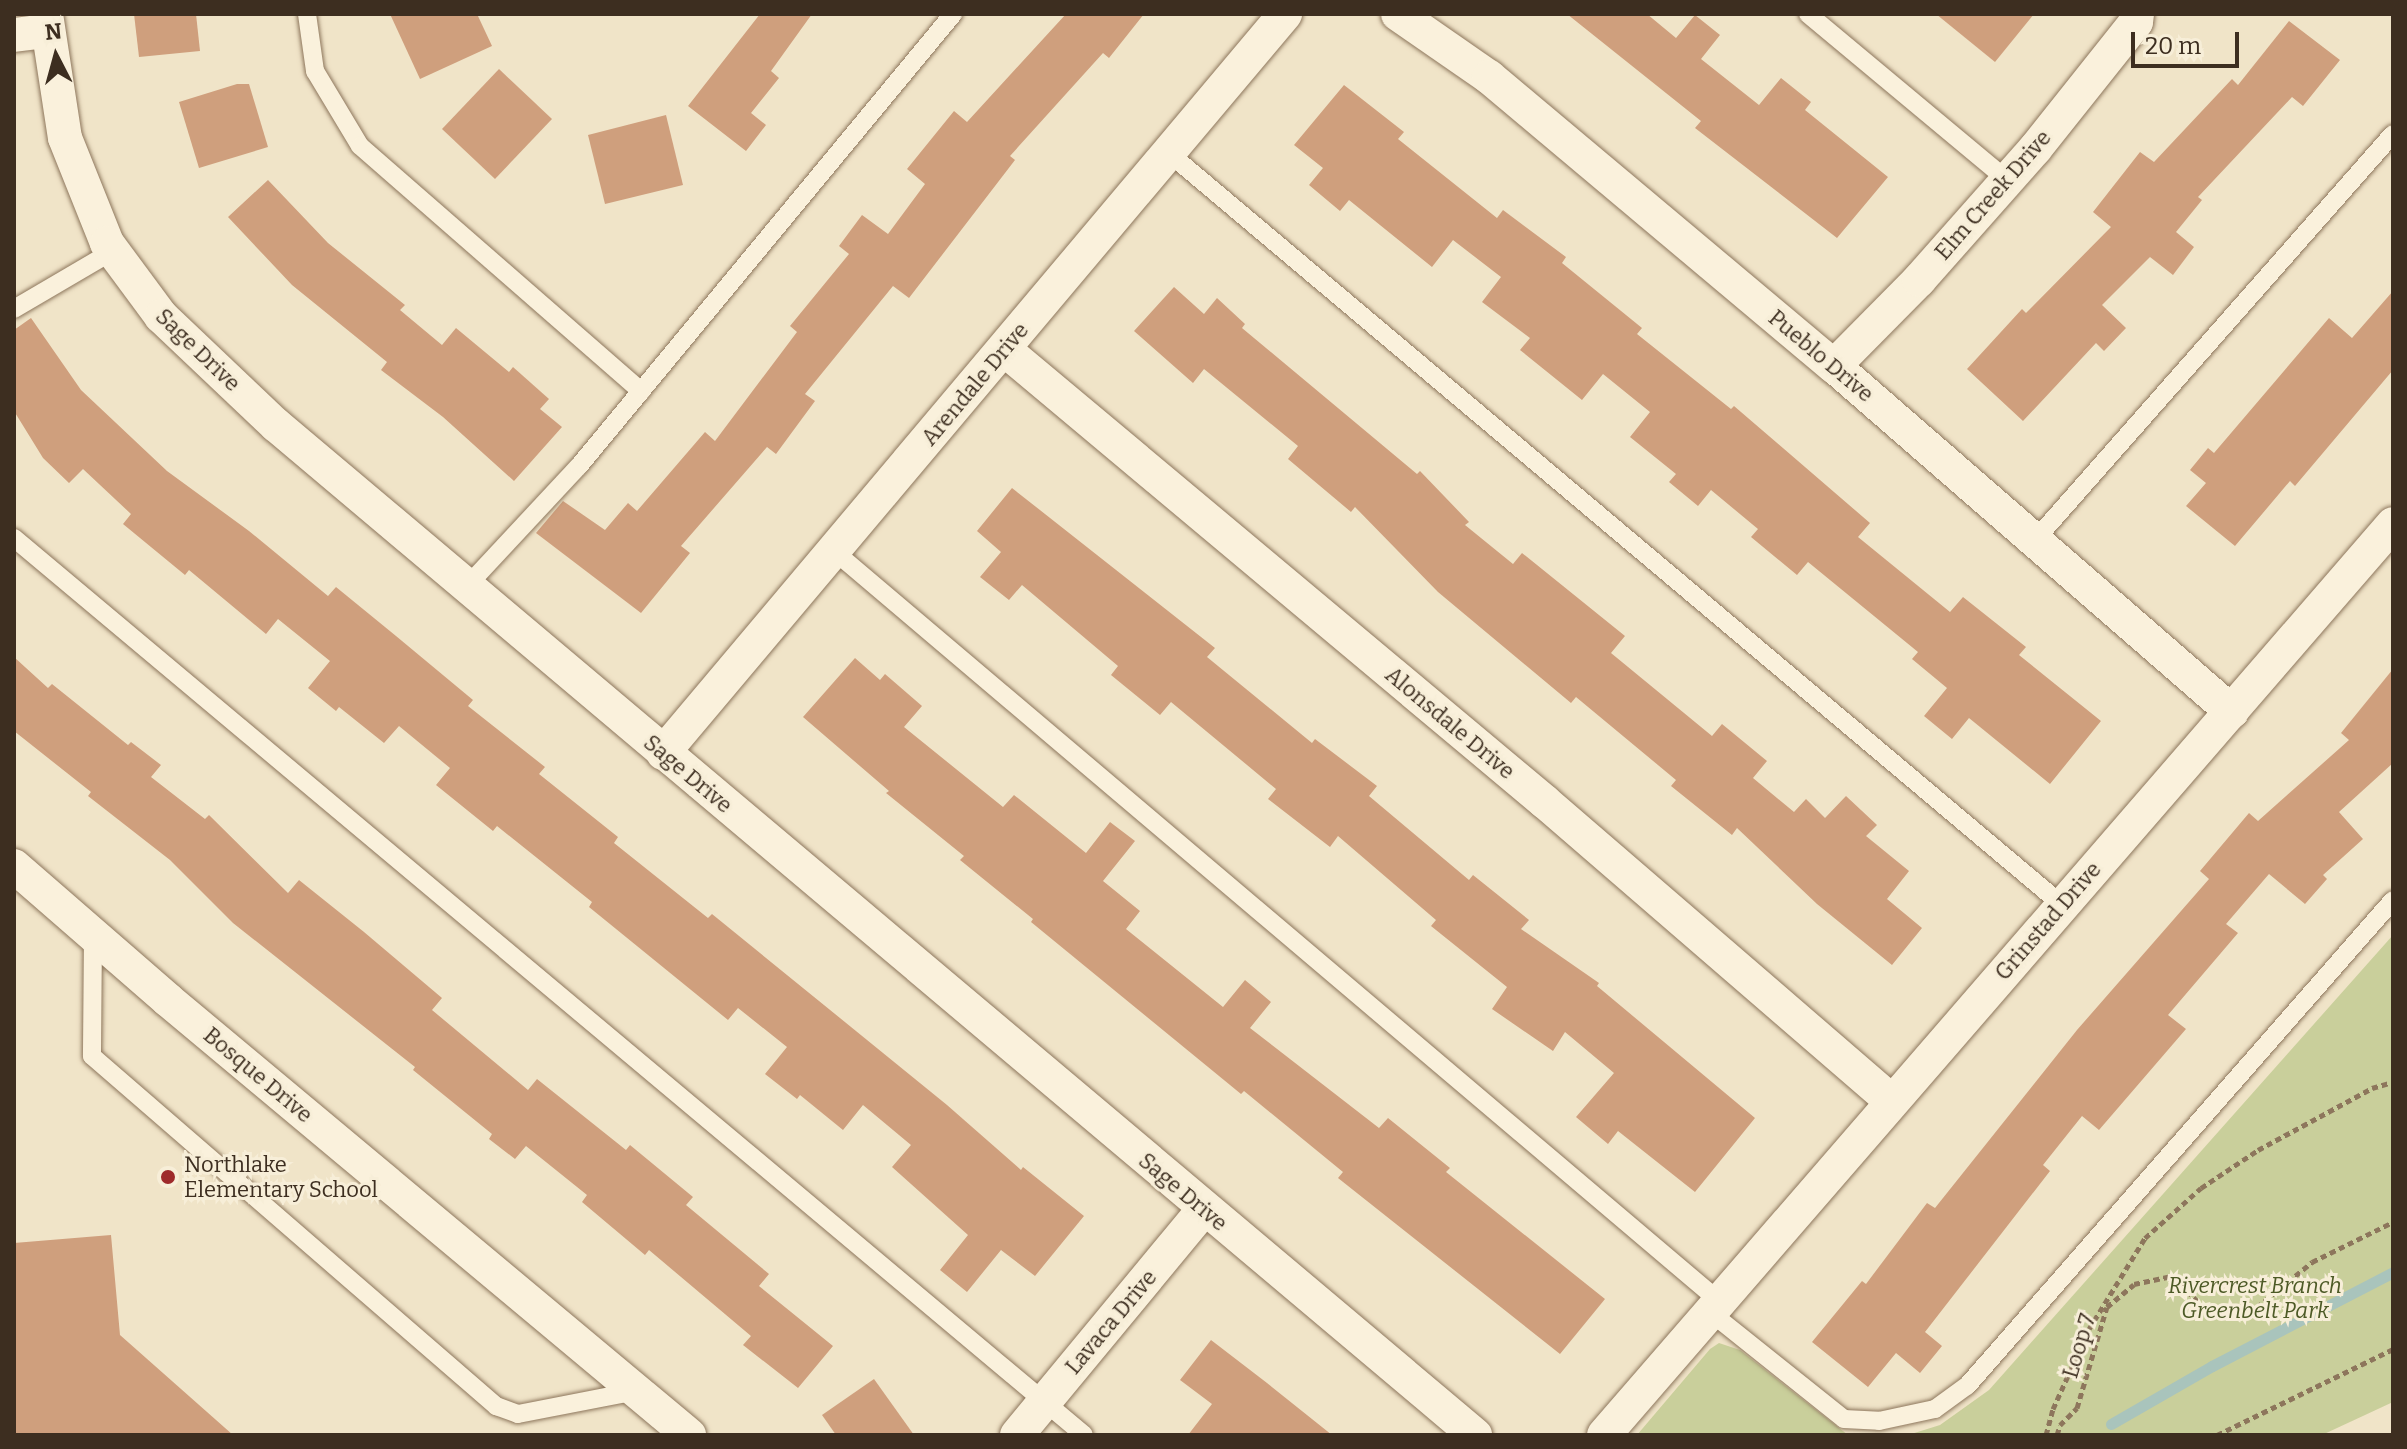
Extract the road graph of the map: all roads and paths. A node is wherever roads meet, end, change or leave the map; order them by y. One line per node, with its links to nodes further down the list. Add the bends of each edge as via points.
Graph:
1 (307, 14): 15 (lane, via 315,71 360,146)
2 (953, 14): 15 (lane)
3 (1285, 14): 9 (street, Arendale Drive)
4 (1398, 14): 14 (street, Pueblo Drive, via 1489,77)
5 (1808, 14): 10 (lane)
6 (2137, 14): 10 (street, Elm Creek Drive, via 2136,22)
7 (36, 27): 11 (street, Sage Drive, via 65,138)
8 (2393, 134): 18 (lane)
9 (1170, 154): 13 (street, Arendale Drive); 25 (lane)
10 (2007, 180): 14 (street, Elm Creek Drive)
11 (113, 251): 12 (lane); 20 (street, Sage Drive, via 172,327 276,425)
12 (14, 309)
13 (1005, 350): 19 (street, Arendale Drive); 28 (street, Alonsdale Drive, via 1545,802)
14 (1834, 366): 18 (street, Pueblo Drive)
15 (641, 391): 20 (lane)
16 (2393, 524): 21 (street, Grinstad Drive)
17 (14, 538): 34 (lane)
18 (2035, 540): 21 (street, Pueblo Drive)
19 (834, 551): 22 (street, Arendale Drive); 31 (lane)
20 (467, 586): 22 (street, Sage Drive)
21 (2232, 712): 25 (street, Grinstad Drive)
22 (663, 753): 29 (street, Sage Drive)
23 (14, 866): 26 (street, Bosque Drive)
24 (2393, 900): 31 (lane, via 1967,1386 1935,1409 1879,1421 1844,1419)
25 (2062, 905): 28 (street, Grinstad Drive)
26 (93, 935): 33 (street, Bosque Drive); 33 (lane, via 92,1056 496,1406 518,1414)
27 (2393, 1082): 40 (path, via 2372,1088 2258,1150 2201,1188 2145,1238 2089,1329)
28 (1891, 1101): 31 (street, Grinstad Drive)
29 (1204, 1209): 34 (street, Lavaca Drive); 38 (street, Sage Drive)
30 (2393, 1222): 41 (path, Loop 7, via 2312,1262 2249,1314 2203,1307 2173,1276 2134,1284 2107,1307 2077,1408)
31 (1711, 1311): 39 (street)
32 (2393, 1349): 42 (path)
33 (636, 1391): 35 (street, Bosque Drive)
34 (1044, 1402): 36 (street, Lavaca Drive); 37 (lane)
35 (689, 1435)
36 (1017, 1435)
37 (1084, 1435)
38 (1475, 1435)
39 (1604, 1435)
40 (2046, 1435)
41 (2057, 1435)
42 (2217, 1435)

